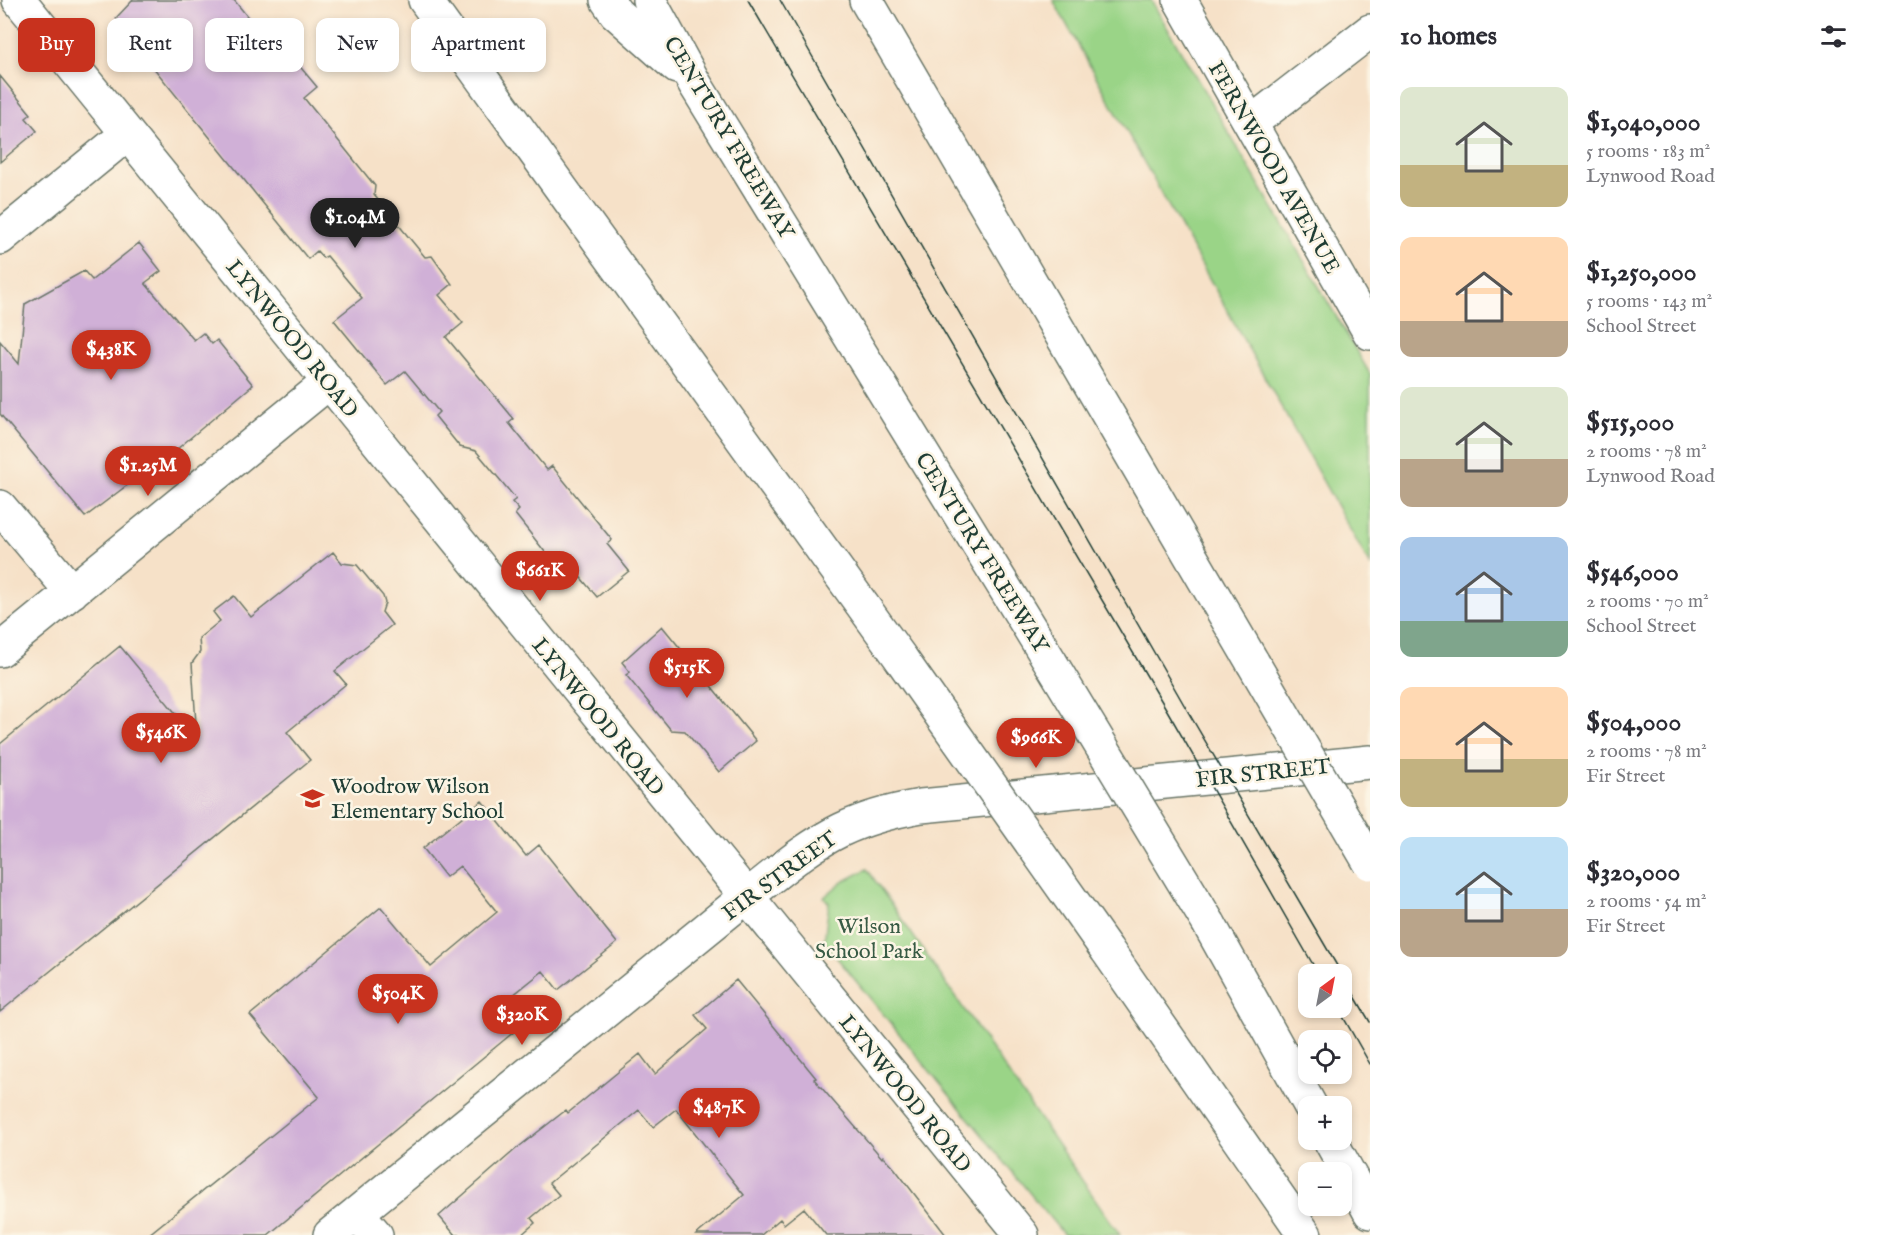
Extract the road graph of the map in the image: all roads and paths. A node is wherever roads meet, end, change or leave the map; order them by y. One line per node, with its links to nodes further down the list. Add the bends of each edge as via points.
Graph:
1 (19, 0): 11 (main road, LYNWOOD ROAD)
2 (425, 0): 28 (main road, bridge, via 902,660)
3 (607, 0): 9 (main road, via 616,14)
4 (649, 0): 9 (main road, CENTURY FREEWAY)
5 (866, 0): 12 (main road)
6 (891, 0): 12 (main road)
7 (1180, 0): 10 (main road, FERNWOOD AVENUE)
8 (1370, 31): 10 (main road)
9 (695, 84): 22 (main road, CENTURY FREEWAY, bridge, via 1209,924)
10 (1251, 123): 14 (main road, FERNWOOD AVENUE)
11 (127, 134): 13 (main road); 15 (main road, LYNWOOD ROAD)
12 (972, 181): 20 (main road, bridge)
13 (0, 238)
14 (1370, 333)
15 (328, 382): 17 (main road); 21 (main road, LYNWOOD ROAD)
16 (0, 507): 17 (main road)
17 (72, 592): 18 (main road)
18 (0, 650)
19 (1370, 762): 21 (main road, FIR STREET, via 921,806 880,814 816,844)
20 (1370, 863)
21 (746, 897): 25 (main road, FIR STREET); 27 (main road, LYNWOOD ROAD)
22 (1305, 1096)
23 (1336, 1150): 24 (main road)
24 (1370, 1212)
25 (366, 1224): 26 (main road, FIR STREET)
26 (330, 1235)
27 (1022, 1235)
28 (1305, 1235)

